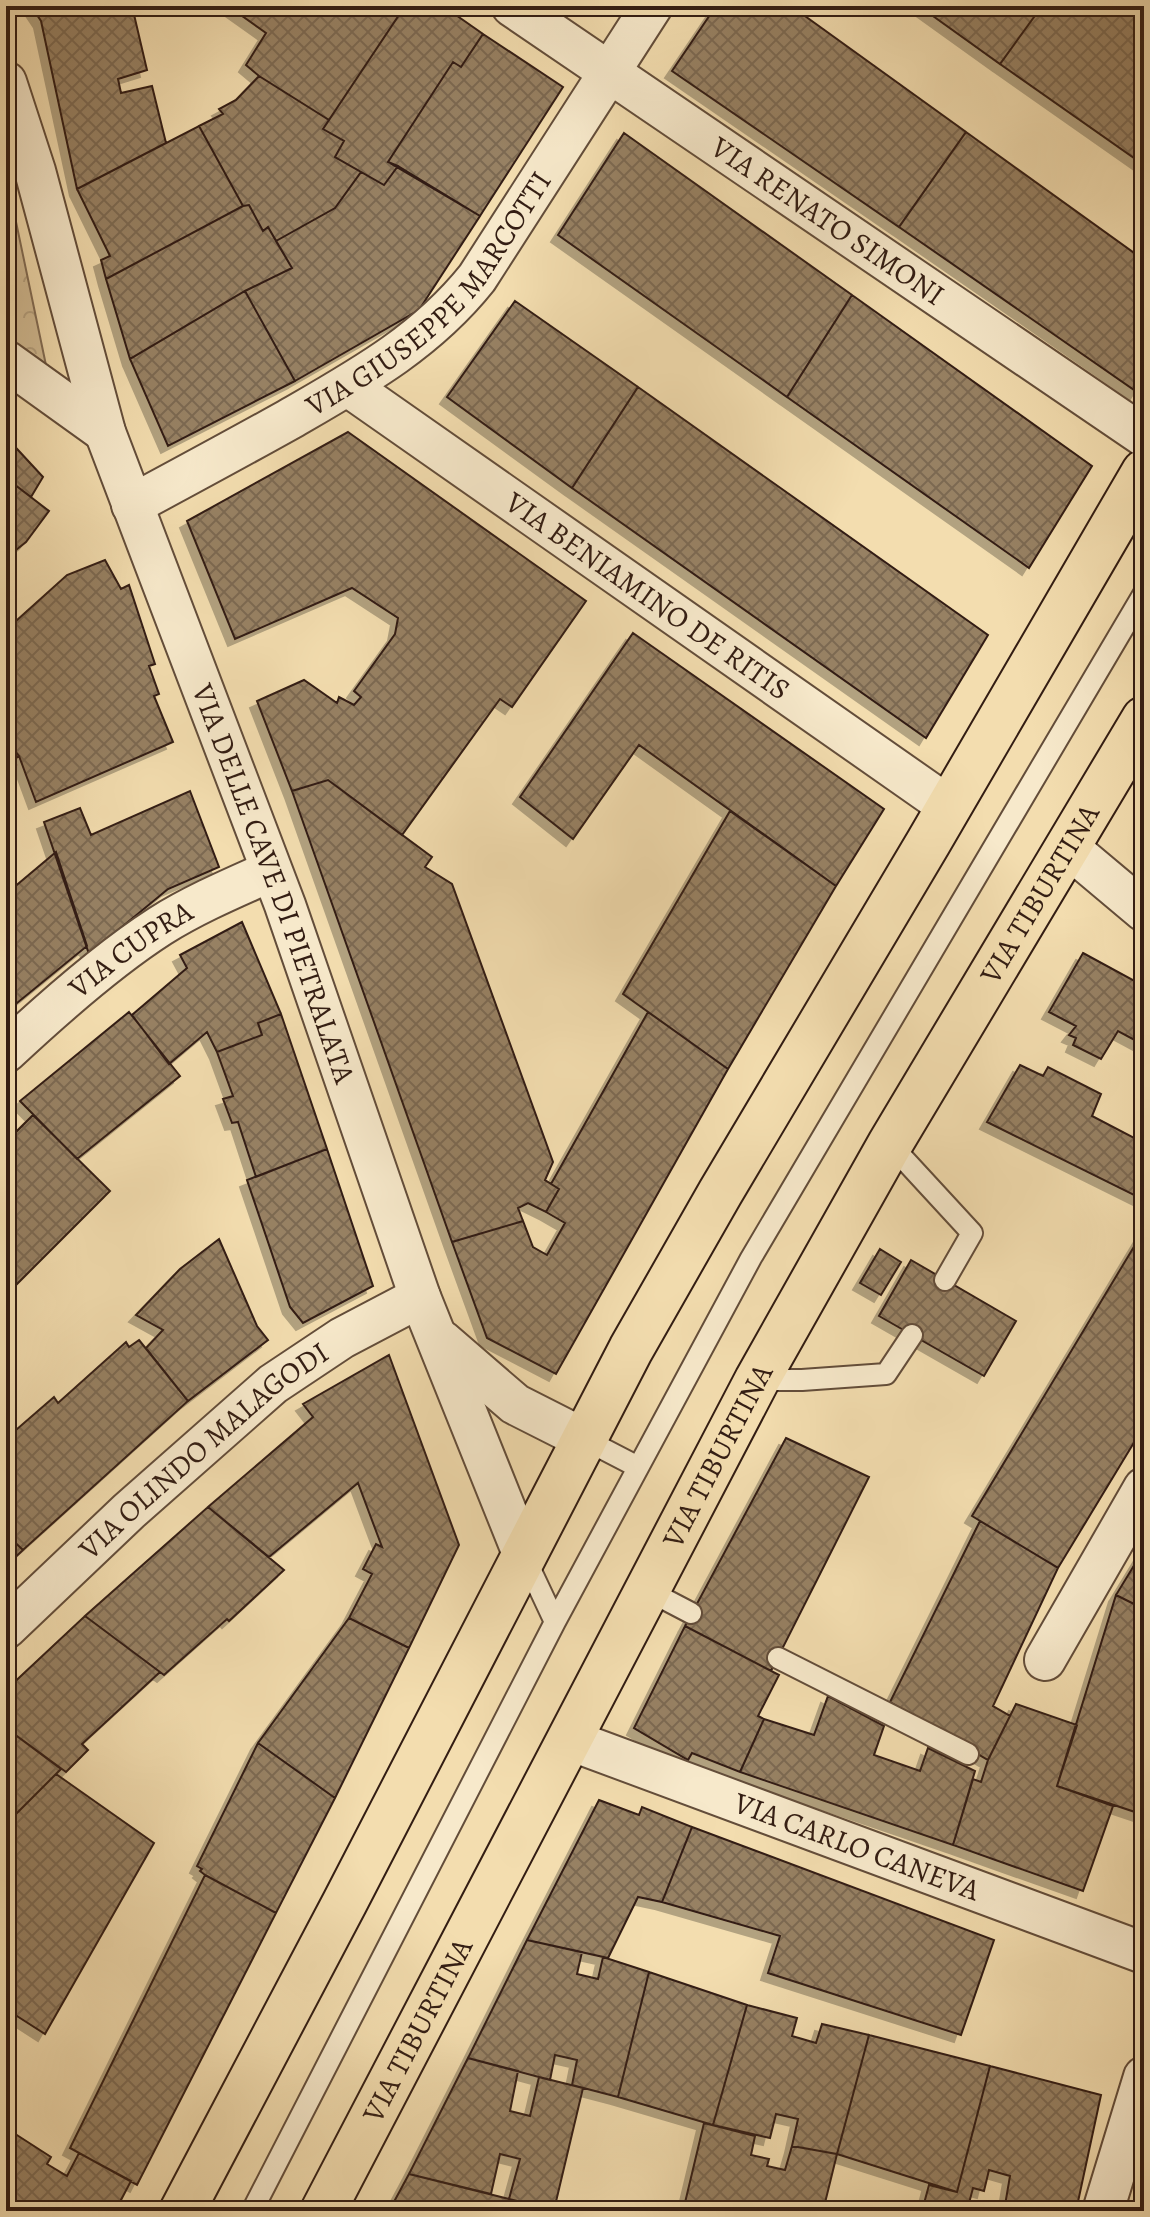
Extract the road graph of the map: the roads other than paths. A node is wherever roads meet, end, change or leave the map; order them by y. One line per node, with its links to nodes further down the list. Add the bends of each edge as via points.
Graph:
1 (512, 6): 3 (street, VIA RENATO SIMONI)
2 (652, 6): 3 (street, VIA GIUSEPPE MARCOTTI)
3 (610, 72): 6 (street, VIA GIUSEPPE MARCOTTI, via 456,304 421,337); 8 (street, VIA RENATO SIMONI)
4 (6, 82): 7 (street, VIA DELLE CAVE DI PIETRALATA)
5 (6, 361): 7 (street)
6 (348, 386): 10 (street, VIA GIUSEPPE MARCOTTI); 13 (street, VIA BENIAMINO DE RITIS)
7 (105, 432): 10 (street, VIA DELLE CAVE DI PIETRALATA)
8 (1144, 436)
9 (1144, 472): 13 (main road)
10 (132, 505): 15 (street, VIA DELLE CAVE DI PIETRALATA)
11 (1144, 593): 25 (lane, via 751,1258)
12 (1144, 719): 14 (main road, VIA TIBURTINA)
13 (948, 806): 24 (main road, via 720,1193)
14 (1069, 848): 16 (street); 18 (main road, VIA TIBURTINA)
15 (271, 871): 17 (street, VIA CUPRA, via 158,928); 20 (street, VIA DELLE CAVE DI PIETRALATA)
16 (1144, 911)
17 (6, 1052)
18 (890, 1144): 19 (lane, via 972,1233); 23 (main road, VIA TIBURTINA)
19 (945, 1280)
20 (420, 1297): 22 (street, VIA DELLE CAVE DI PIETRALATA); 31 (street, VIA OLINDO MALAGODI, via 342,1338 273,1384)
21 (912, 1335): 23 (lane, via 886,1374)
22 (436, 1336): 24 (street, VIA DELLE CAVE DI PIETRALATA, via 515,1404); 27 (street, VIA DELLE CAVE DI PIETRALATA)
23 (757, 1380): 28 (main road, VIA TIBURTINA)
24 (584, 1439): 25 (lane); 27 (main road)
25 (638, 1467): 30 (lane)
26 (1144, 1488): 33 (street)
27 (524, 1556): 30 (lane); 38 (main road)
28 (647, 1590): 29 (lane); 34 (main road, VIA TIBURTINA)
29 (691, 1613)
30 (555, 1622): 39 (lane)
31 (6, 1628)
32 (778, 1658): 35 (lane)
33 (1045, 1660)
34 (570, 1740): 36 (street, VIA CARLO CANEVA); 40 (main road, VIA TIBURTINA)
35 (968, 1754)
36 (1144, 1953)
37 (1144, 2077): 41 (street)
38 (182, 2211)
39 (252, 2211)
40 (323, 2211)
41 (1103, 2211)

